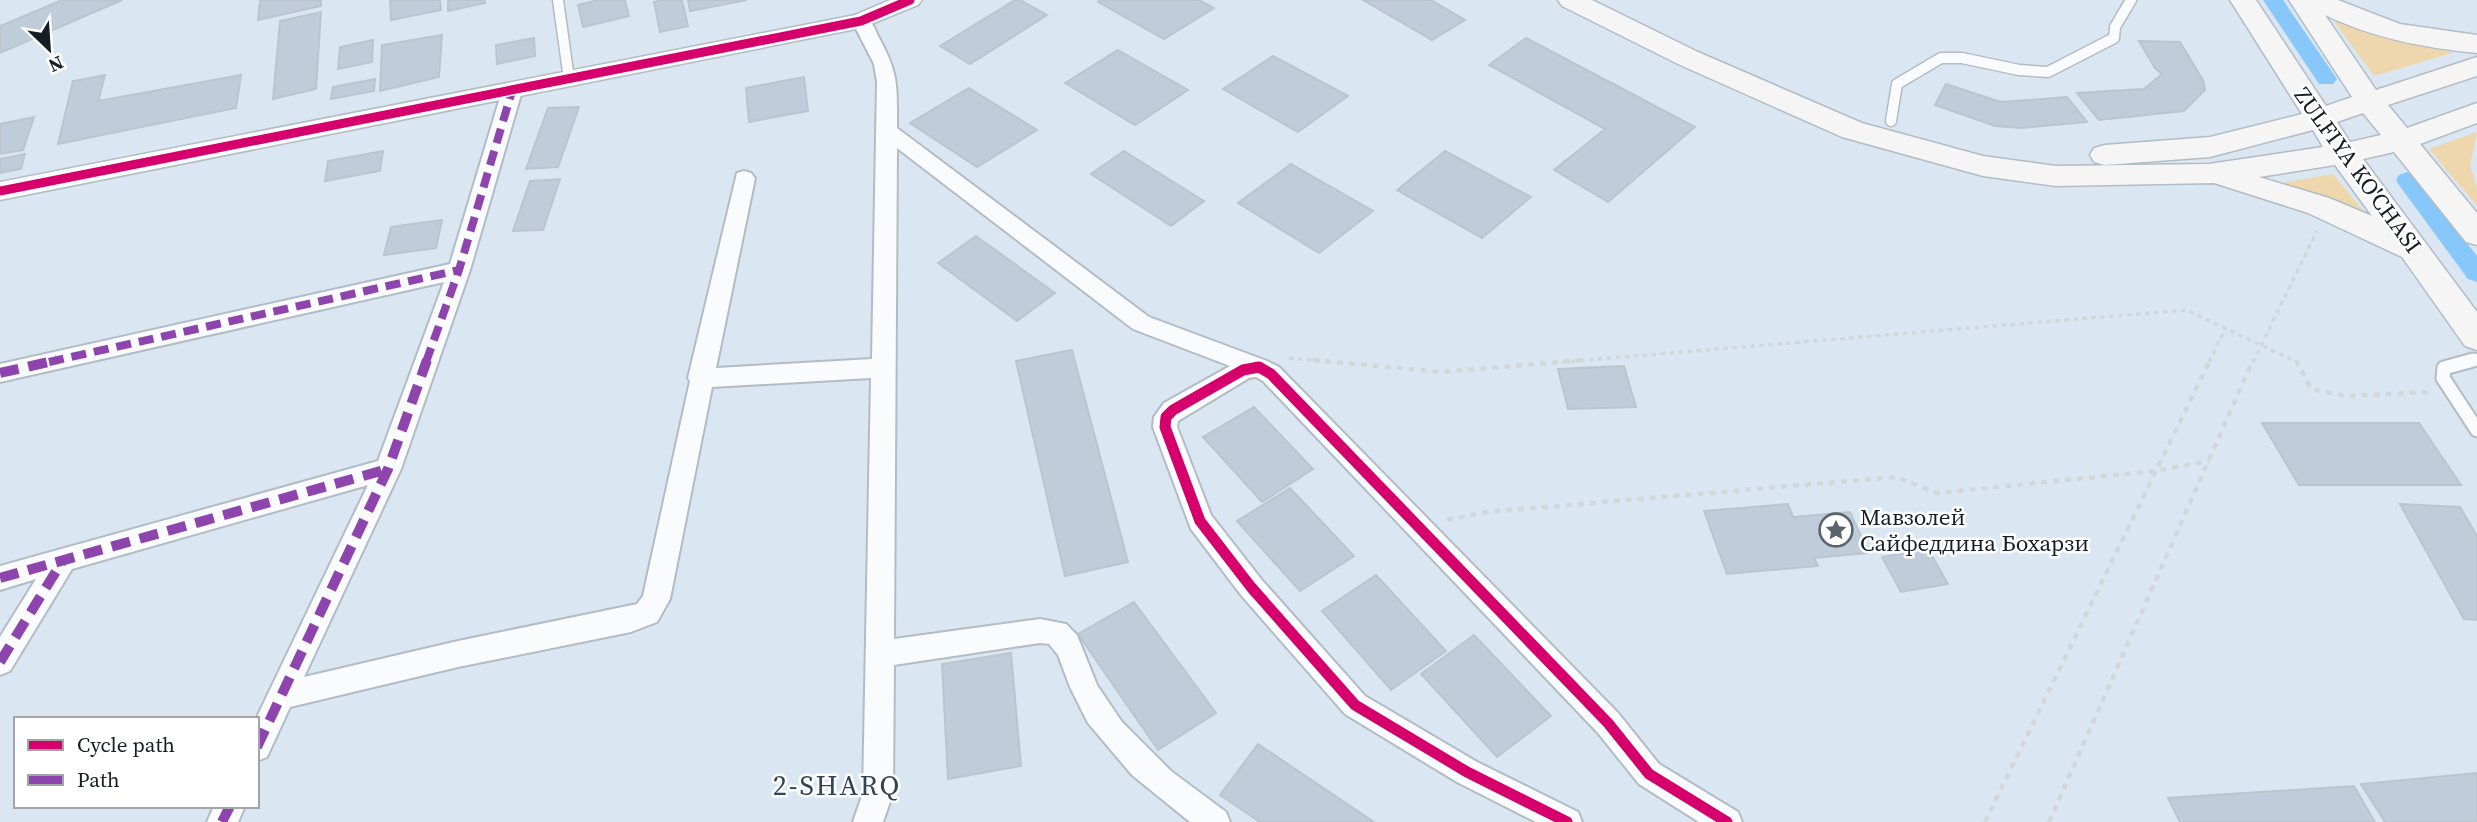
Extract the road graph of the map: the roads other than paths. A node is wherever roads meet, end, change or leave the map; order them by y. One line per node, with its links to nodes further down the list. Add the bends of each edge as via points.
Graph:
1 (558, 0): 12 (lane)
2 (910, 0): 9 (street)
3 (1571, 0): 21 (main road, via 1839,125 1914,149 1983,166 2056,176)
4 (1616, 0): 17 (main road, via 1831,100)
5 (2131, 0): 17 (lane, via 2115,27 2114,38 2048,72 1941,58 1897,84)
6 (2243, 0): 16 (main road, ZULFIYA KO'CHASI)
7 (2302, 0): 14 (main road)
8 (2318, 0): 10 (main road, via 2415,37)
9 (861, 20): 12 (street); 18 (street, via 884,64)
10 (2477, 44)
11 (2477, 66): 14 (main road)
12 (569, 79): 13 (street)
13 (512, 91): 23 (street); 26 (street)
14 (2368, 100): 16 (main road); 19 (main road)
15 (2477, 112): 19 (main road)
16 (2318, 118): 17 (main road, via 2210,147 2089,156 2007,149); 20 (main road, ZULFIYA KO'CHASI)
17 (1891, 121)
18 (886, 130): 29 (street, via 1141,323); 30 (street)
19 (2400, 141): 20 (main road); 24 (main road)
20 (2343, 154): 21 (main road); 25 (main road, ZULFIYA KO'CHASI)
21 (2210, 174): 25 (main road, via 2328,208)
22 (744, 178): 32 (street)
23 (0, 191)
24 (2477, 234)
25 (2417, 254): 27 (main road, ZULFIYA KO'CHASI)
26 (459, 270): 31 (street); 34 (street)
27 (2477, 337)
28 (2477, 359): 33 (lane, via 2444,368 2443,377)
29 (1259, 367): 45 (street, via 1243,370 1166,418 1165,427 1200,521 1354,705 1467,772); 46 (street, via 1271,374 1608,723 1649,774)
30 (881, 368): 32 (street); 37 (street)
31 (0, 373)
32 (701, 378): 39 (street, via 656,599 647,612 631,620 458,653)
33 (2477, 430)
34 (388, 469): 35 (street); 39 (street)
35 (63, 560): 36 (street); 38 (street)
36 (0, 578)
37 (880, 654): 41 (street); 44 (street, via 1040,631 1058,633 1068,643 1087,694 1121,744 1180,798)
38 (0, 662)
39 (281, 696): 40 (street)
40 (259, 743)
41 (878, 793): 42 (street); 43 (street)
42 (868, 822)
43 (885, 822)
44 (1215, 822)
45 (1567, 822)
46 (1727, 822)

